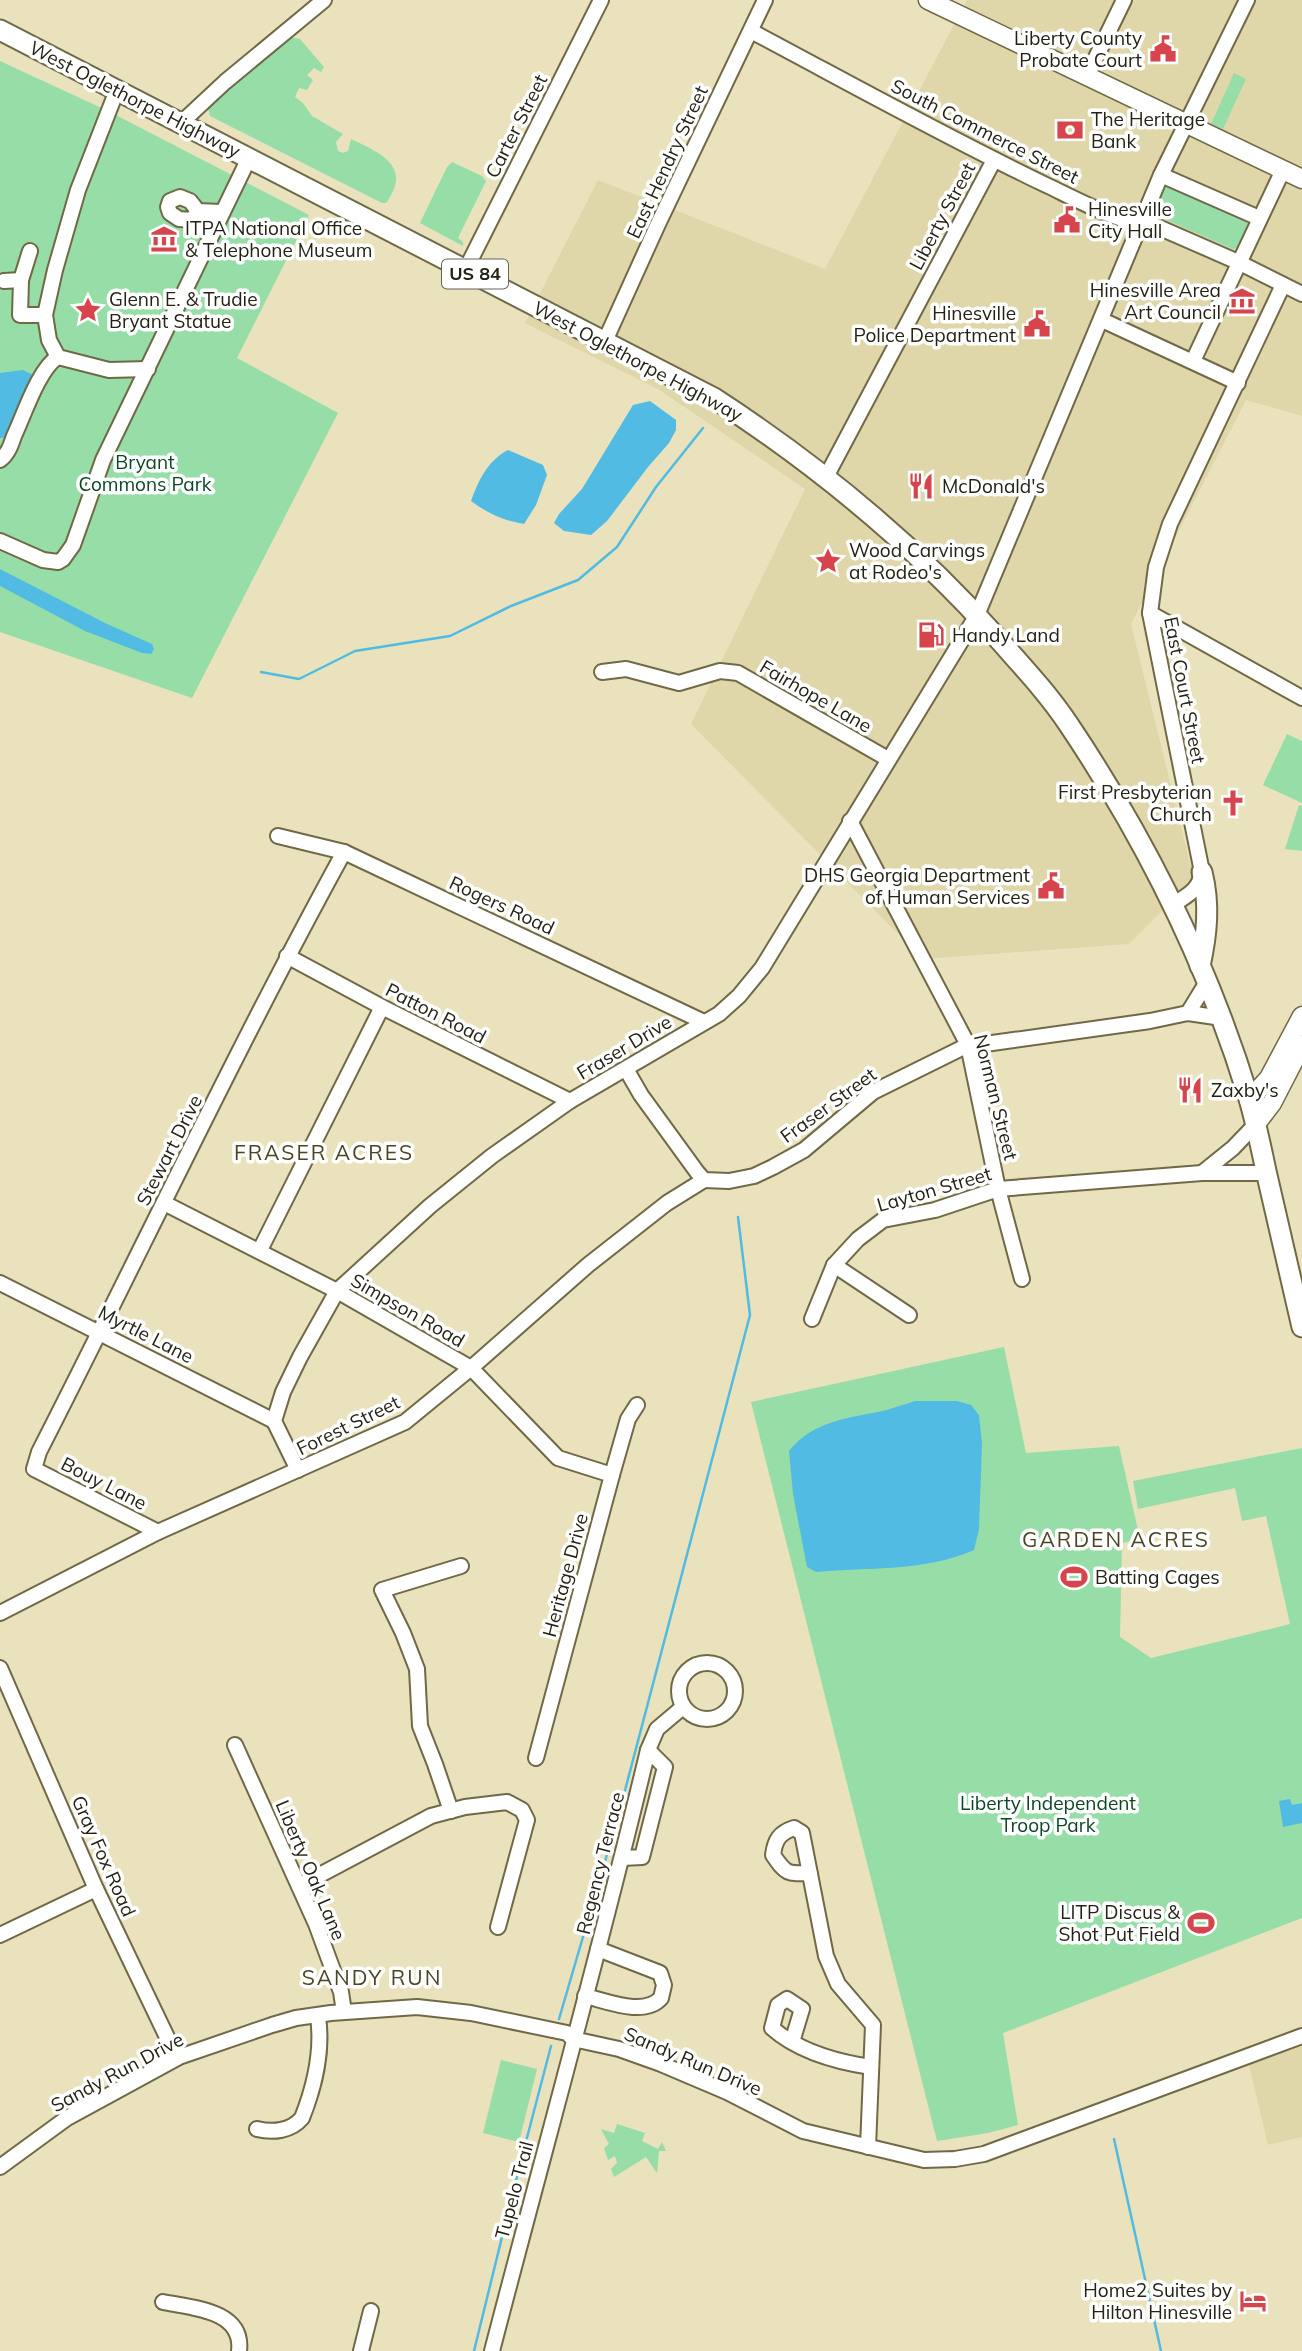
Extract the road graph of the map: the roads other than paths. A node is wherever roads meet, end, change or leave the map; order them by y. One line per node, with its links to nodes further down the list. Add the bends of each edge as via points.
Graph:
1 (324, 0): 11 (street)
2 (601, 0): 24 (street, Carter Street)
3 (765, 0): 8 (street, East Hendry Street)
4 (928, 0): 9 (main road)
5 (1124, 0): 9 (street)
6 (1247, 0): 12 (street, Fraser Drive)
7 (0, 30): 10 (highway, West Oglethorpe Highway / US 84)
8 (751, 31): 14 (street, South Commerce Street); 31 (street, East Hendry Street)
9 (1087, 76): 12 (main road)
10 (117, 90): 11 (highway, West Oglethorpe Highway / US 84); 29 (street, via 78,190)
11 (181, 123): 13 (highway, West Oglethorpe Highway / US 84)
12 (1186, 124): 15 (main road); 16 (street, Fraser Drive)
13 (249, 158): 19 (street); 24 (highway, West Oglethorpe Highway / US 84)
14 (994, 160): 21 (street, South Commerce Street); 37 (street, Liberty Street)
15 (1283, 170): 17 (main road); 20 (street)
16 (1161, 175): 20 (street); 21 (street, Fraser Drive)
17 (1302, 179)
18 (198, 211): 19 (street)
19 (221, 212): 34 (street)
20 (1259, 218): 23 (street)
21 (1141, 225): 23 (street, South Commerce Street, via 1151,224); 30 (street, Fraser Drive)
22 (30, 251): 25 (street)
23 (1238, 262): 27 (street, South Commerce Street); 33 (street)
24 (466, 269): 31 (highway, West Oglethorpe Highway / US 84)
25 (21, 280): 26 (street); 29 (street, via 20,315)
26 (4, 281)
27 (1283, 285): 28 (street, South Commerce Street); 35 (street, East Court Street)
28 (1302, 294)
29 (45, 314): 32 (street, via 49,340)
30 (1102, 320): 33 (street); 40 (street, Fraser Drive)
31 (605, 341): 37 (highway, West Oglethorpe Highway / US 84, via 714,398)
32 (58, 357): 34 (street, via 109,370); 36 (street, via 41,377)
33 (1192, 361): 35 (street)
34 (148, 369): 38 (street, via 103,460 73,545 63,559 43,560)
35 (1238, 383): 39 (street, East Court Street, via 1170,524 1156,567)
36 (0, 460)
37 (826, 477): 40 (highway, West Oglethorpe Highway / US 84, via 903,541)
38 (0, 541)
39 (1150, 613): 42 (street); 47 (street, East Court Street)
40 (977, 615): 43 (street, Fraser Drive); 48 (highway, West Oglethorpe Highway / US 84, via 1068,724)
41 (602, 672): 43 (street, Fairhope Lane, via 626,669 679,683 720,671 738,673)
42 (1302, 698)
43 (888, 759): 44 (street, Fraser Drive)
44 (850, 821): 55 (street, Fraser Drive, via 762,968 729,1005); 56 (street, Norman Street)
45 (278, 836): 46 (street, Rogers Road)
46 (344, 852): 49 (street, Stewart Drive); 55 (street, Rogers Road)
47 (1202, 872): 48 (street, via 1198,888); 50 (highway, via 1207,891)
48 (1173, 905): 50 (highway, West Oglethorpe Highway / US 84)
49 (287, 956): 51 (street, Patton Road); 66 (street, Stewart Drive)
50 (1204, 974): 52 (street); 54 (highway, US 84)
51 (382, 1007): 60 (street, Patton Road); 67 (street)
52 (1188, 1013): 54 (street, Fraser Street); 56 (street, Fraser Street)
53 (1302, 1016): 59 (main road, via 1269,1078)
54 (1222, 1018): 59 (highway, US 84)
55 (704, 1022): 58 (street, Fraser Drive)
56 (968, 1045): 64 (street, Fraser Street, via 873,1092 804,1150 764,1172 729,1181); 65 (street, Norman Street)
57 (1302, 1045): 61 (main road)
58 (626, 1069): 60 (street, Fraser Drive); 64 (street)
59 (1250, 1100): 61 (highway, US 84)
60 (570, 1101): 71 (street, Fraser Drive, via 441,1197)
61 (1256, 1124): 62 (street); 63 (highway, US 84)
62 (1202, 1173): 63 (street, Layton Street); 65 (street, Layton Street)
63 (1267, 1173): 74 (highway, US 84)
64 (704, 1180): 76 (street, Forest Street, via 588,1265)
65 (998, 1189): 68 (street, Layton Street, via 935,1210 883,1220 858,1238); 69 (street, Norman Street)
66 (164, 1203): 67 (street, Simpson Road); 75 (street, Stewart Drive)
67 (260, 1250): 71 (street, Simpson Road)
68 (834, 1265): 72 (street); 73 (street, Layton Street)
69 (1022, 1279)
70 (0, 1283): 75 (street, Myrtle Lane)
71 (337, 1291): 76 (street, Simpson Road); 78 (street, Fraser Drive, via 283,1392)
72 (909, 1315)
73 (812, 1319)
74 (1302, 1327)
75 (99, 1332): 78 (street, Myrtle Lane); 79 (street, Stewart Drive)
76 (471, 1368): 80 (street, Forest Street, via 405,1422); 81 (street, Simpson Road, via 558,1458)
77 (638, 1405): 81 (street, Heritage Drive, via 628,1419)
78 (274, 1421): 80 (street)
79 (34, 1469): 82 (street, Bouy Lane)
80 (298, 1470): 82 (street, Forest Street)
81 (612, 1475): 88 (street, Heritage Drive)
82 (158, 1532): 84 (street, Forest Street)
83 (461, 1566): 89 (street, via 382,1590 417,1670 420,1726)
84 (0, 1613)
85 (0, 1668): 92 (street, Gray Fox Road)
86 (683, 1707): 86 (street, via 697,1719 721,1717 736,1697 730,1674 713,1663 695,1665 680,1682); 95 (street, Regency Terrace, via 657,1729 648,1750)
87 (235, 1745): 91 (street, Liberty Oak Lane)
88 (536, 1758)
89 (450, 1811): 91 (street, via 431,1816); 93 (street, via 507,1802 522,1810 527,1820)
90 (810, 1873): 103 (street, via 826,1956 838,1984 873,2025)
91 (299, 1886): 97 (street, Liberty Oak Lane, via 341,1992)
92 (96, 1889): 94 (street); 102 (street, Gray Fox Road)
93 (498, 1927)
94 (0, 1935)
95 (598, 1949): 96 (street, Regency Terrace); 96 (street, via 660,1973 664,1985 661,1998 649,2007 638,2007)
96 (585, 1996): 100 (street, Regency Terrace)
97 (344, 2012): 98 (street, Sandy Run Drive); 100 (street, Sandy Run Drive, via 444,2008 567,2033)
98 (318, 2017): 102 (street, Sandy Run Drive, via 296,2018); 104 (street, via 317,2069 302,2118 273,2133)
99 (1302, 2036): 105 (street, Sandy Run Drive, via 985,2154 924,2160)
100 (573, 2039): 105 (street, Sandy Run Drive, via 661,2064 803,2131); 111 (street, Tupelo Trail)
101 (792, 2042): 103 (street)
102 (177, 2058): 106 (street, Sandy Run Drive, via 67,2118)
103 (871, 2067): 105 (street)
104 (257, 2129)
105 (868, 2147)
106 (0, 2166)
107 (163, 2302): 109 (street, via 223,2316 240,2341)
108 (371, 2311): 110 (street)
109 (239, 2351)
110 (361, 2351)
111 (492, 2351)

